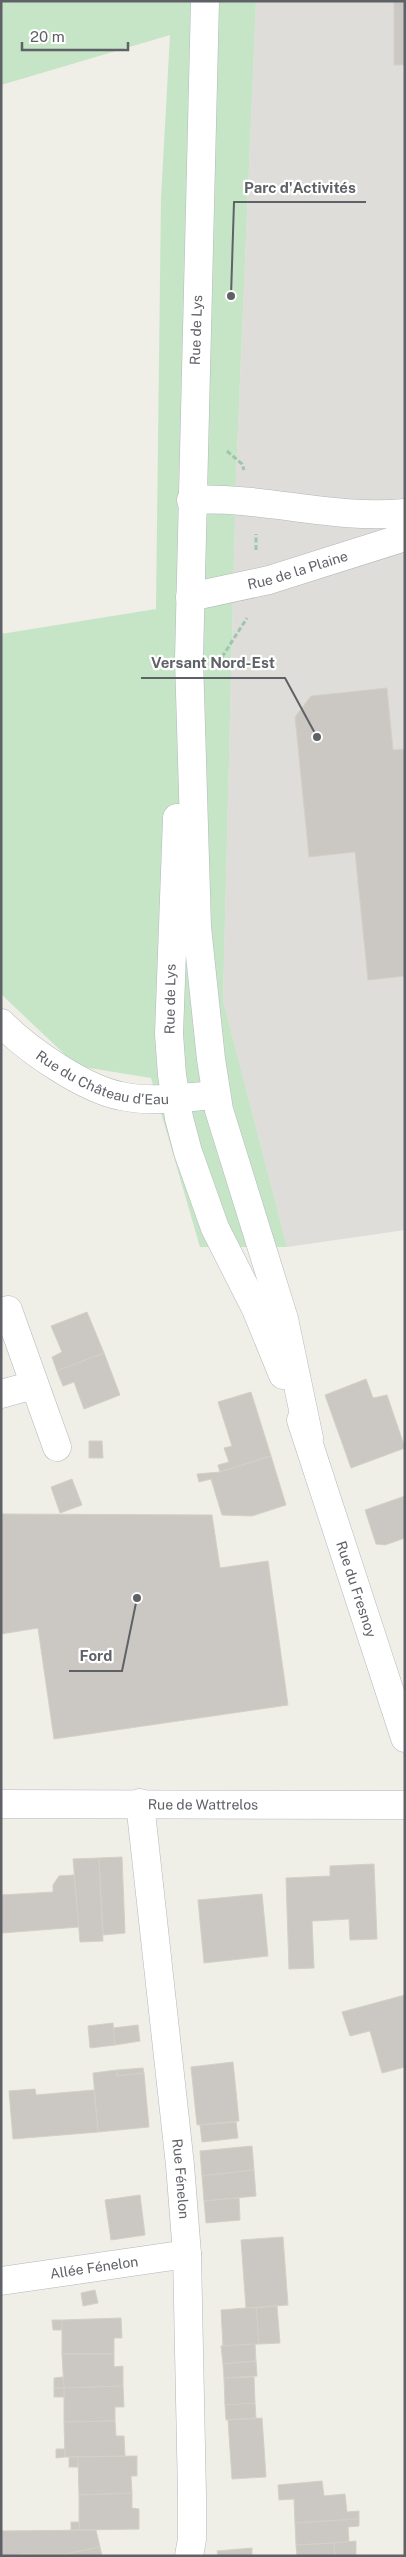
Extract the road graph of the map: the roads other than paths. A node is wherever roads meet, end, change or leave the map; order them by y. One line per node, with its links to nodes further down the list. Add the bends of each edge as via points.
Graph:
1 (205, 1): 2 (street, Rue de Lys)
2 (191, 500): 3 (street, via 221,498 346,515); 5 (street, Rue de Lys)
3 (405, 513)
4 (405, 537): 5 (street, Rue de la Plaine, via 254,583)
5 (190, 596): 6 (street, Rue de Lys)
6 (189, 659): 8 (street, Rue de Lys, via 197,927); 9 (street, Rue de Lys, via 170,991 169,1034)
7 (1, 1022): 9 (street, Rue du Château d'Eau, via 67,1072 97,1090 122,1097)
8 (216, 1095): 9 (street, Rue du Château d'Eau); 11 (street, Rue de Lys)
9 (176, 1098): 11 (street, Rue de Lys, via 188,1152 215,1228)
10 (8, 1310): 12 (street)
11 (273, 1320): 15 (street, Rue du Fresnoy)
12 (34, 1385): 13 (street); 14 (street)
13 (1, 1394)
14 (57, 1447)
15 (405, 1738)
16 (140, 1803): 17 (street, Rue de Wattrelos); 18 (street, Rue de Wattrelos); 19 (street, Rue Fénelon)
17 (1, 1804)
18 (405, 1805)
19 (187, 2254): 20 (street, Allée Fénelon); 21 (street, Rue Fénelon, via 192,2495)
20 (1, 2281)
21 (189, 2556)

